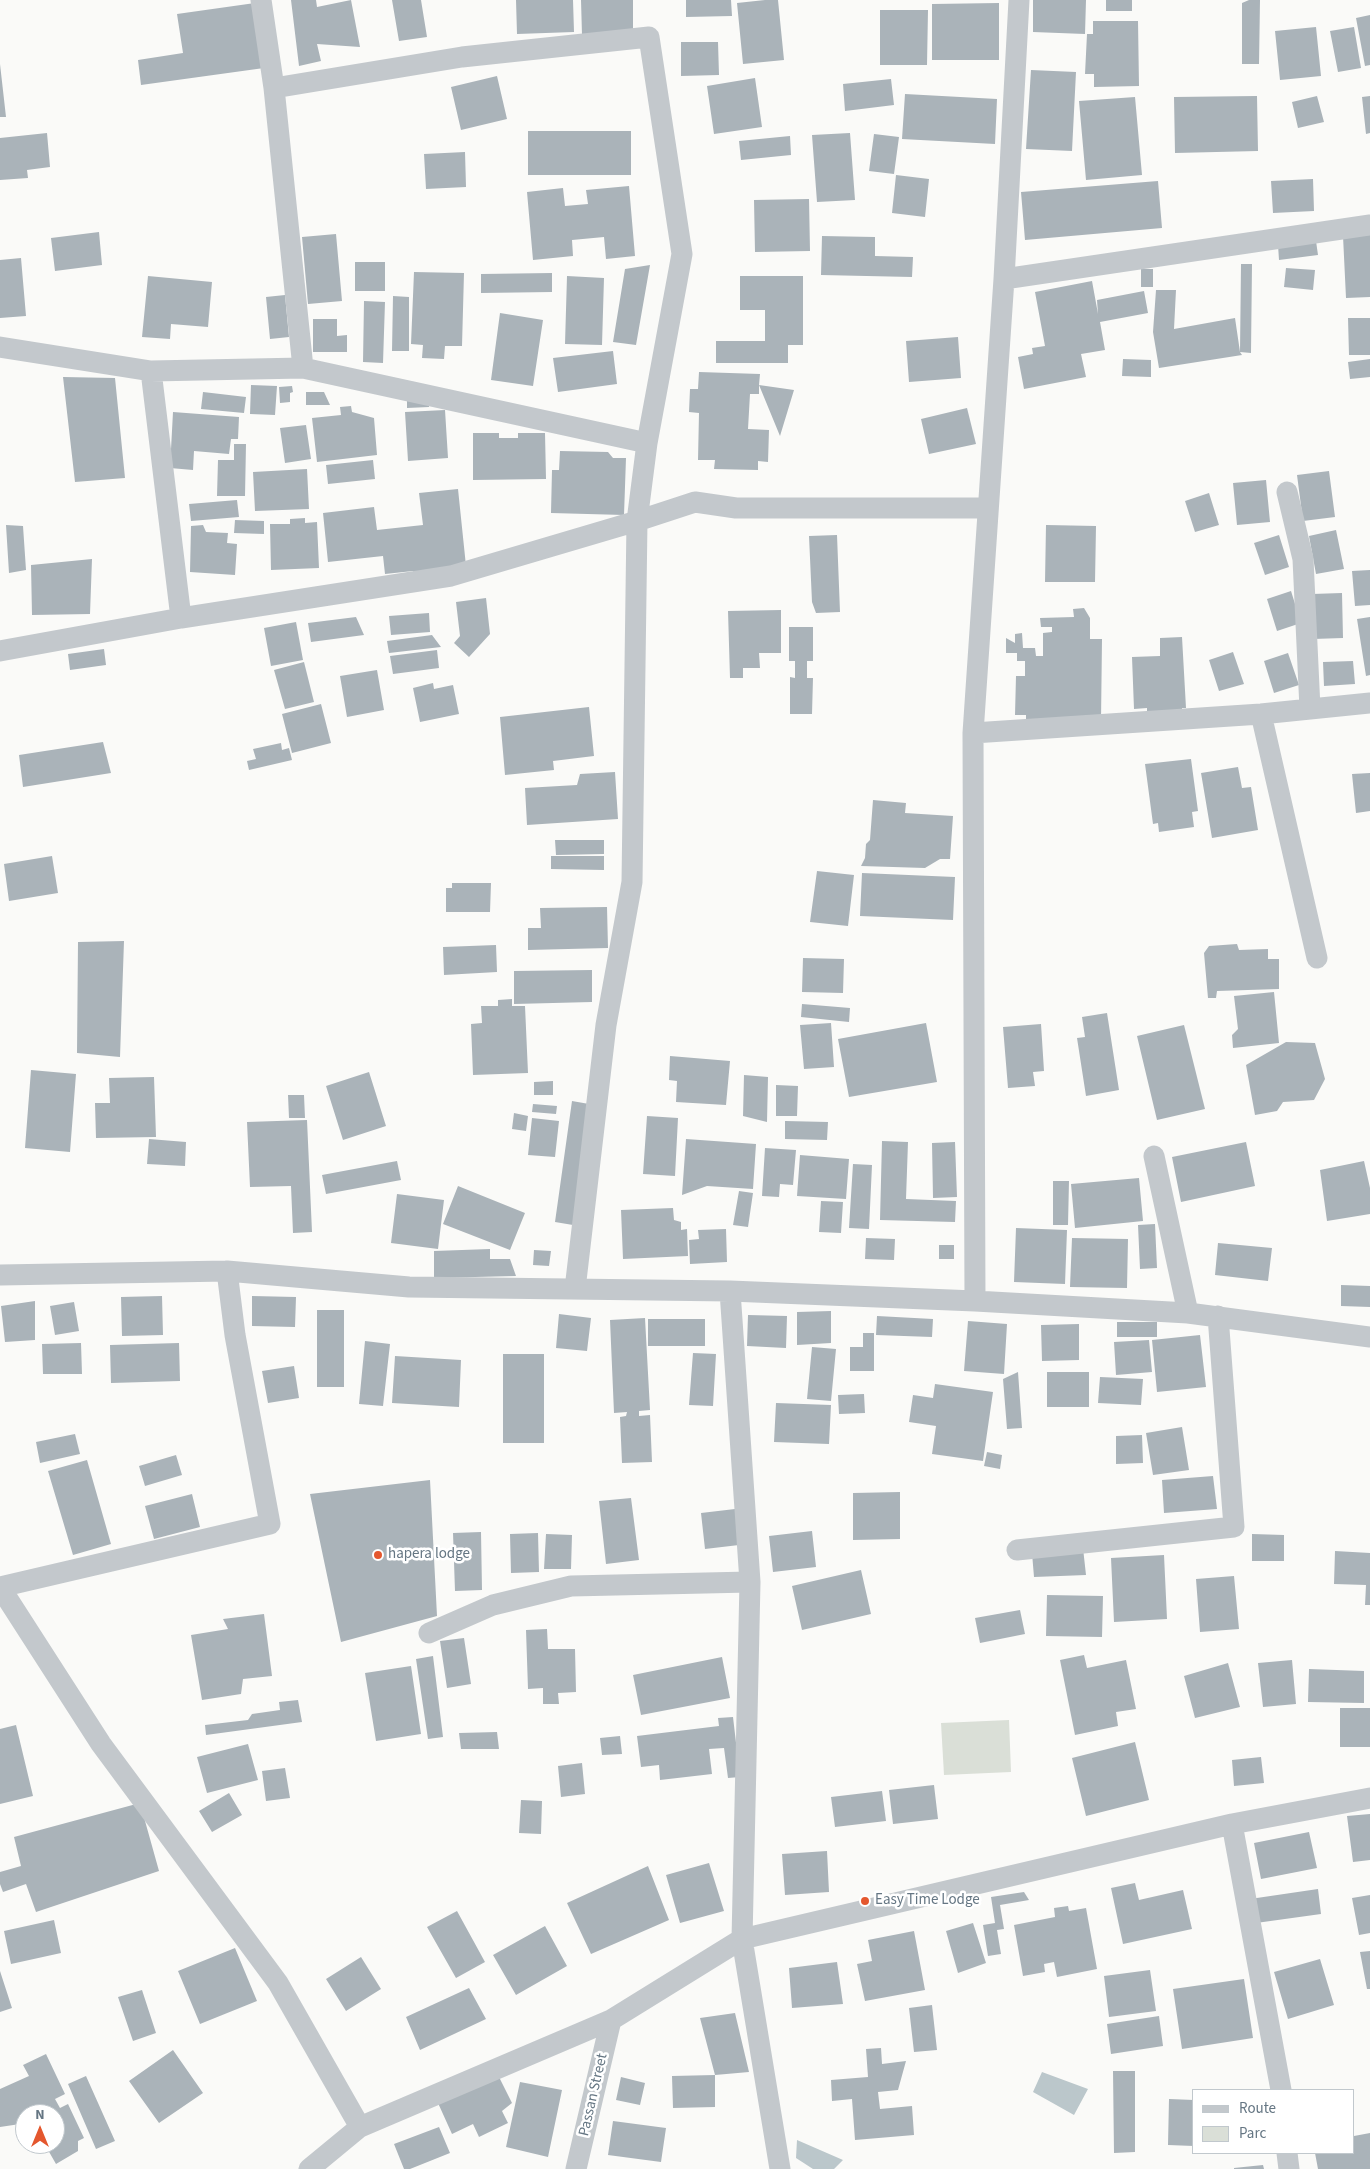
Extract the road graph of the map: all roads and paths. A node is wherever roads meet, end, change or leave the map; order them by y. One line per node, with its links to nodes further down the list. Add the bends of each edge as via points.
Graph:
1 (261, 0): 3 (street)
2 (1019, 0): 5 (street)
3 (274, 88): 7 (street); 9 (street, via 462,57 649,37 682,254)
4 (1370, 225): 5 (street)
5 (1004, 280): 11 (street)
6 (0, 347): 8 (street)
7 (303, 368): 8 (street); 9 (street)
8 (152, 371): 13 (street)
9 (647, 444): 12 (street)
10 (1287, 492): 16 (street, via 1303,559)
11 (988, 508): 12 (street, via 736,508 695,502); 18 (street)
12 (637, 521): 13 (street, via 451,576); 23 (street, via 632,882 606,1025)
13 (181, 618): 14 (street)
14 (0, 651)
15 (1370, 703): 16 (street)
16 (1310, 709): 17 (street)
17 (1261, 714): 18 (street); 19 (street)
18 (973, 733): 25 (street)
19 (1317, 958)
20 (1154, 1156): 26 (street)
21 (228, 1271): 22 (street); 23 (street, via 408,1287); 31 (street, via 235,1335 270,1524)
22 (0, 1275)
23 (575, 1289): 24 (street)
24 (730, 1291): 25 (street); 30 (street)
25 (975, 1301): 26 (street)
26 (1188, 1313): 27 (street)
27 (1218, 1316): 28 (street); 29 (street, via 1234,1527)
28 (1370, 1336)
29 (1017, 1550)
30 (750, 1582): 32 (street, via 571,1586 493,1606); 35 (street)
31 (0, 1587): 38 (street, via 101,1744 278,1983)
32 (429, 1633)
33 (1370, 1798): 34 (street)
34 (1232, 1824): 35 (street); 37 (street)
35 (742, 1939): 36 (street); 42 (street)
36 (611, 2020): 38 (street); 41 (street, Passan Street)
37 (1281, 2089)
38 (360, 2127): 40 (street)
39 (1287, 2154): 43 (street)
40 (309, 2169)
41 (576, 2169)
42 (780, 2169)
43 (1289, 2169)

